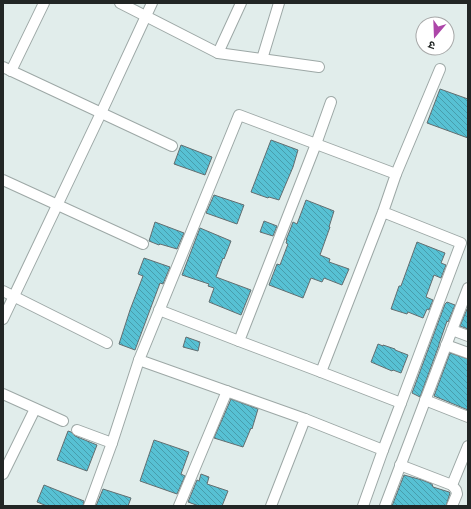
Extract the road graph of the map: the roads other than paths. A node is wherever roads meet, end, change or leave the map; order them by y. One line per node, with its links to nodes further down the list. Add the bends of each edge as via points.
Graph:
1 (44, 3): 10 (street)
2 (120, 3): 6 (street)
3 (152, 3): 6 (street)
4 (241, 3): 7 (street)
5 (279, 3): 8 (street)
6 (145, 15): 7 (street); 13 (street)
7 (218, 53): 8 (street)
8 (262, 59): 9 (street)
9 (319, 67)
10 (7, 69): 13 (street)
11 (440, 69): 16 (street)
12 (331, 102): 14 (street)
13 (101, 113): 15 (street); 18 (street)
14 (316, 144): 16 (street); 25 (street, via 238,115); 29 (street)
15 (172, 146)
16 (396, 174): 19 (street)
17 (3, 180): 18 (street)
18 (57, 204): 20 (street); 24 (street)
19 (383, 212): 21 (street); 34 (street)
20 (143, 244)
21 (464, 244): 38 (street)
22 (468, 288): 27 (street)
23 (3, 292): 24 (street)
24 (13, 297): 26 (street); 30 (street)
25 (159, 310): 29 (street); 33 (street)
26 (3, 318)
27 (452, 330): 28 (street); 31 (street)
28 (468, 336)
29 (240, 341): 34 (street)
30 (107, 343)
31 (446, 345): 32 (street); 37 (street)
32 (468, 353)
33 (139, 360): 35 (street); 44 (street)
34 (321, 372): 38 (street)
35 (227, 391): 41 (street); 51 (street)
36 (3, 394): 39 (street)
37 (425, 400): 40 (street); 47 (street)
38 (400, 403): 46 (street)
39 (35, 409): 42 (street); 48 (street)
40 (468, 417)
41 (305, 419): 46 (street); 52 (street)
42 (63, 421)
43 (77, 430): 44 (street)
44 (112, 443): 50 (street)
45 (468, 446): 49 (street)
46 (384, 450): 53 (street)
47 (400, 465): 49 (street); 54 (street)
48 (3, 474)
49 (452, 485): 55 (street, via 457,494)
50 (89, 506)
51 (179, 506)
52 (272, 506)
53 (363, 506)
54 (385, 506)
55 (452, 506)

